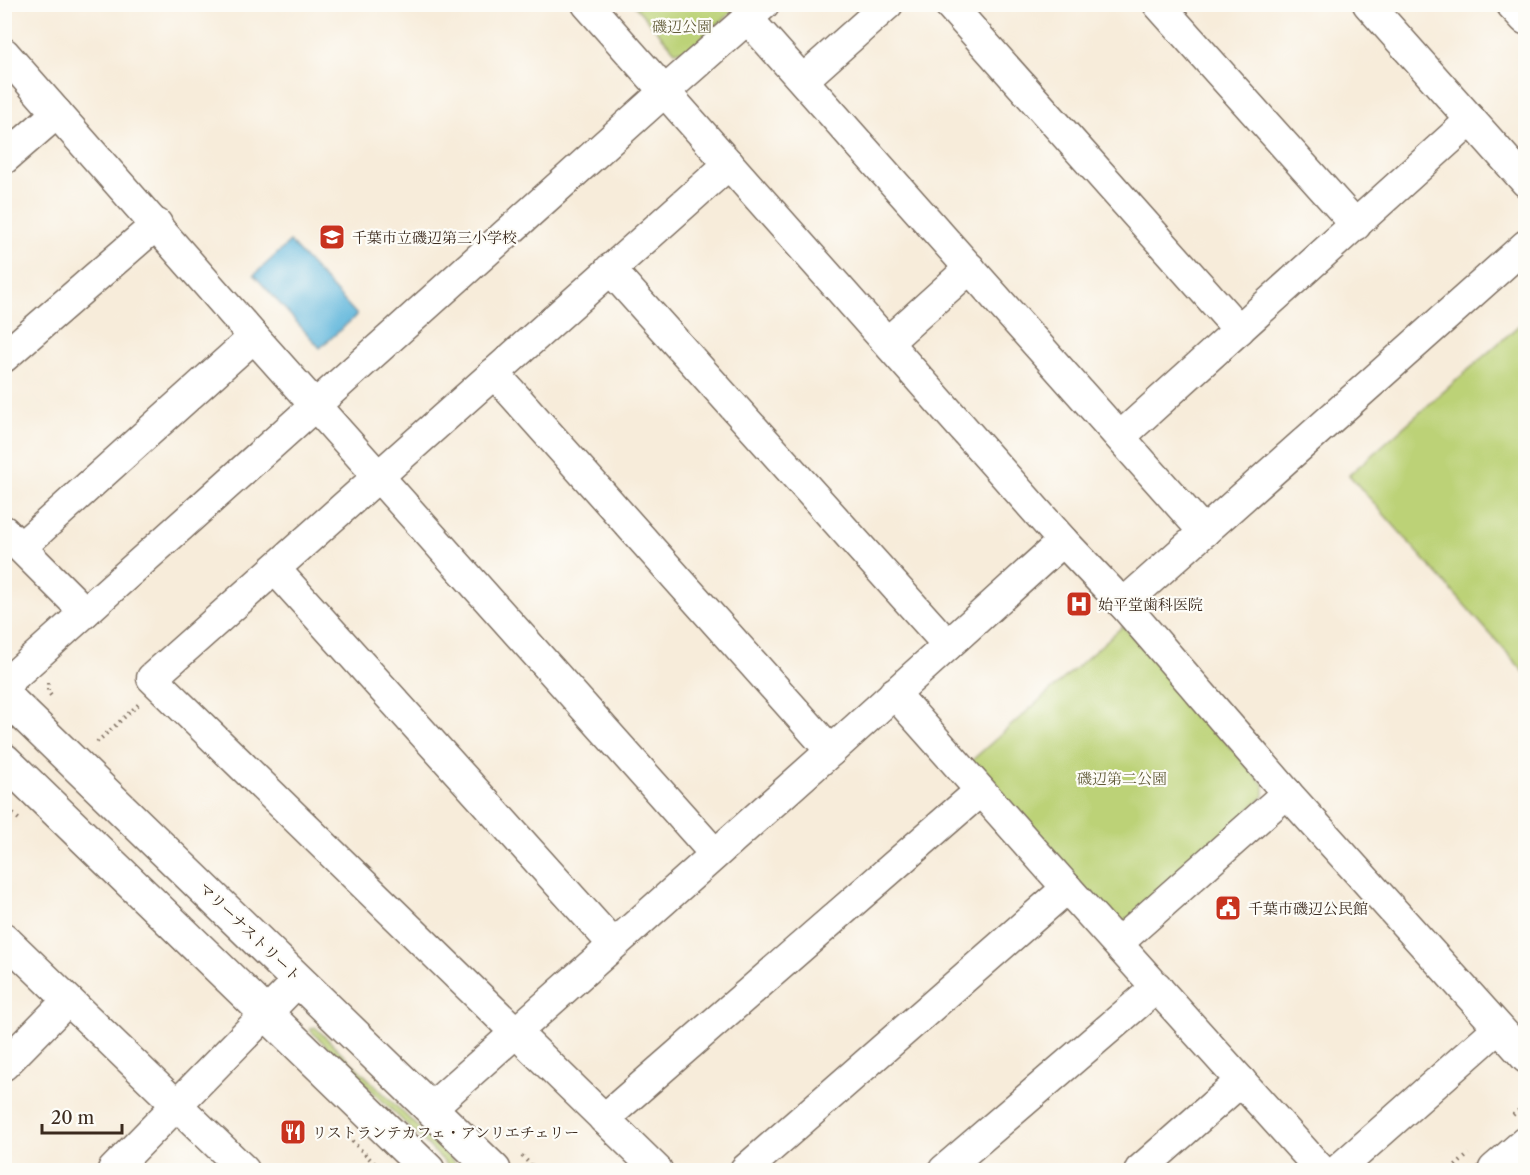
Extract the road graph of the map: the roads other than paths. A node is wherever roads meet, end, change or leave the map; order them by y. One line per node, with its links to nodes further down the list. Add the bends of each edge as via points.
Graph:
1 (587, 4): 11 (street)
2 (888, 4): 10 (street)
3 (949, 4): 22 (street)
4 (1158, 4): 18 (street)
5 (1368, 4): 13 (street)
6 (1513, 4): 8 (street)
7 (756, 12): 10 (street); 11 (street)
8 (1526, 18)
9 (4, 53): 12 (street)
10 (802, 80): 21 (street)
11 (664, 92): 15 (street); 27 (street)
12 (57, 113): 14 (street); 17 (street)
13 (1471, 120): 16 (street); 18 (street)
14 (4, 159)
15 (729, 164): 20 (street); 24 (street)
16 (1526, 182)
17 (157, 224): 23 (street); 25 (street)
18 (1356, 225): 22 (street)
19 (1526, 245): 30 (street)
20 (610, 268): 26 (street); 36 (street)
21 (970, 268): 24 (street); 28 (street)
22 (1239, 330): 28 (street)
23 (254, 337): 27 (street); 31 (street)
24 (888, 342): 32 (street)
25 (4, 357)
26 (494, 373): 29 (street); 40 (street)
27 (317, 406): 29 (street); 35 (street)
28 (1120, 437): 30 (street)
29 (380, 476): 33 (street); 44 (street)
30 (1204, 532): 34 (street)
31 (13, 539): 35 (street)
32 (1063, 541): 34 (street); 36 (street)
33 (275, 569): 48 (street); 54 (street, via 152,678)
34 (1123, 604): 43 (street)
35 (86, 612): 37 (street)
36 (948, 645): 38 (street)
37 (4, 685)
38 (894, 693): 40 (street); 42 (street)
39 (4, 695): 49 (street, マリーナストリート)
40 (831, 751): 44 (street)
41 (4, 760): 52 (street)
42 (980, 791): 45 (street); 60 (street)
43 (1287, 793): 47 (street); 53 (street)
44 (715, 854): 48 (street)
45 (1067, 888): 47 (street); 67 (street)
46 (4, 938): 51 (street)
47 (1118, 943): 50 (street)
48 (613, 944): 54 (street)
49 (299, 980): 52 (street); 59 (street, マリーナストリート)
50 (1156, 987): 57 (street); 68 (street)
51 (67, 1001): 56 (street); 58 (street)
52 (266, 1014): 58 (street); 64 (street)
53 (1498, 1028): 55 (street); 71 (street)
54 (515, 1032): 59 (street); 60 (street)
55 (1526, 1058)
56 (4, 1065)
57 (1241, 1081): 69 (street); 70 (street)
58 (176, 1106): 62 (street); 63 (street)
59 (431, 1108): 65 (street, マリーナストリート)
60 (604, 1119): 66 (street)
61 (1526, 1143): 72 (street)
62 (113, 1170)
63 (243, 1170)
64 (428, 1170)
65 (494, 1170)
66 (657, 1170)
67 (745, 1170)
68 (944, 1170)
69 (1140, 1170)
70 (1321, 1170)
71 (1338, 1170)
72 (1495, 1170)

